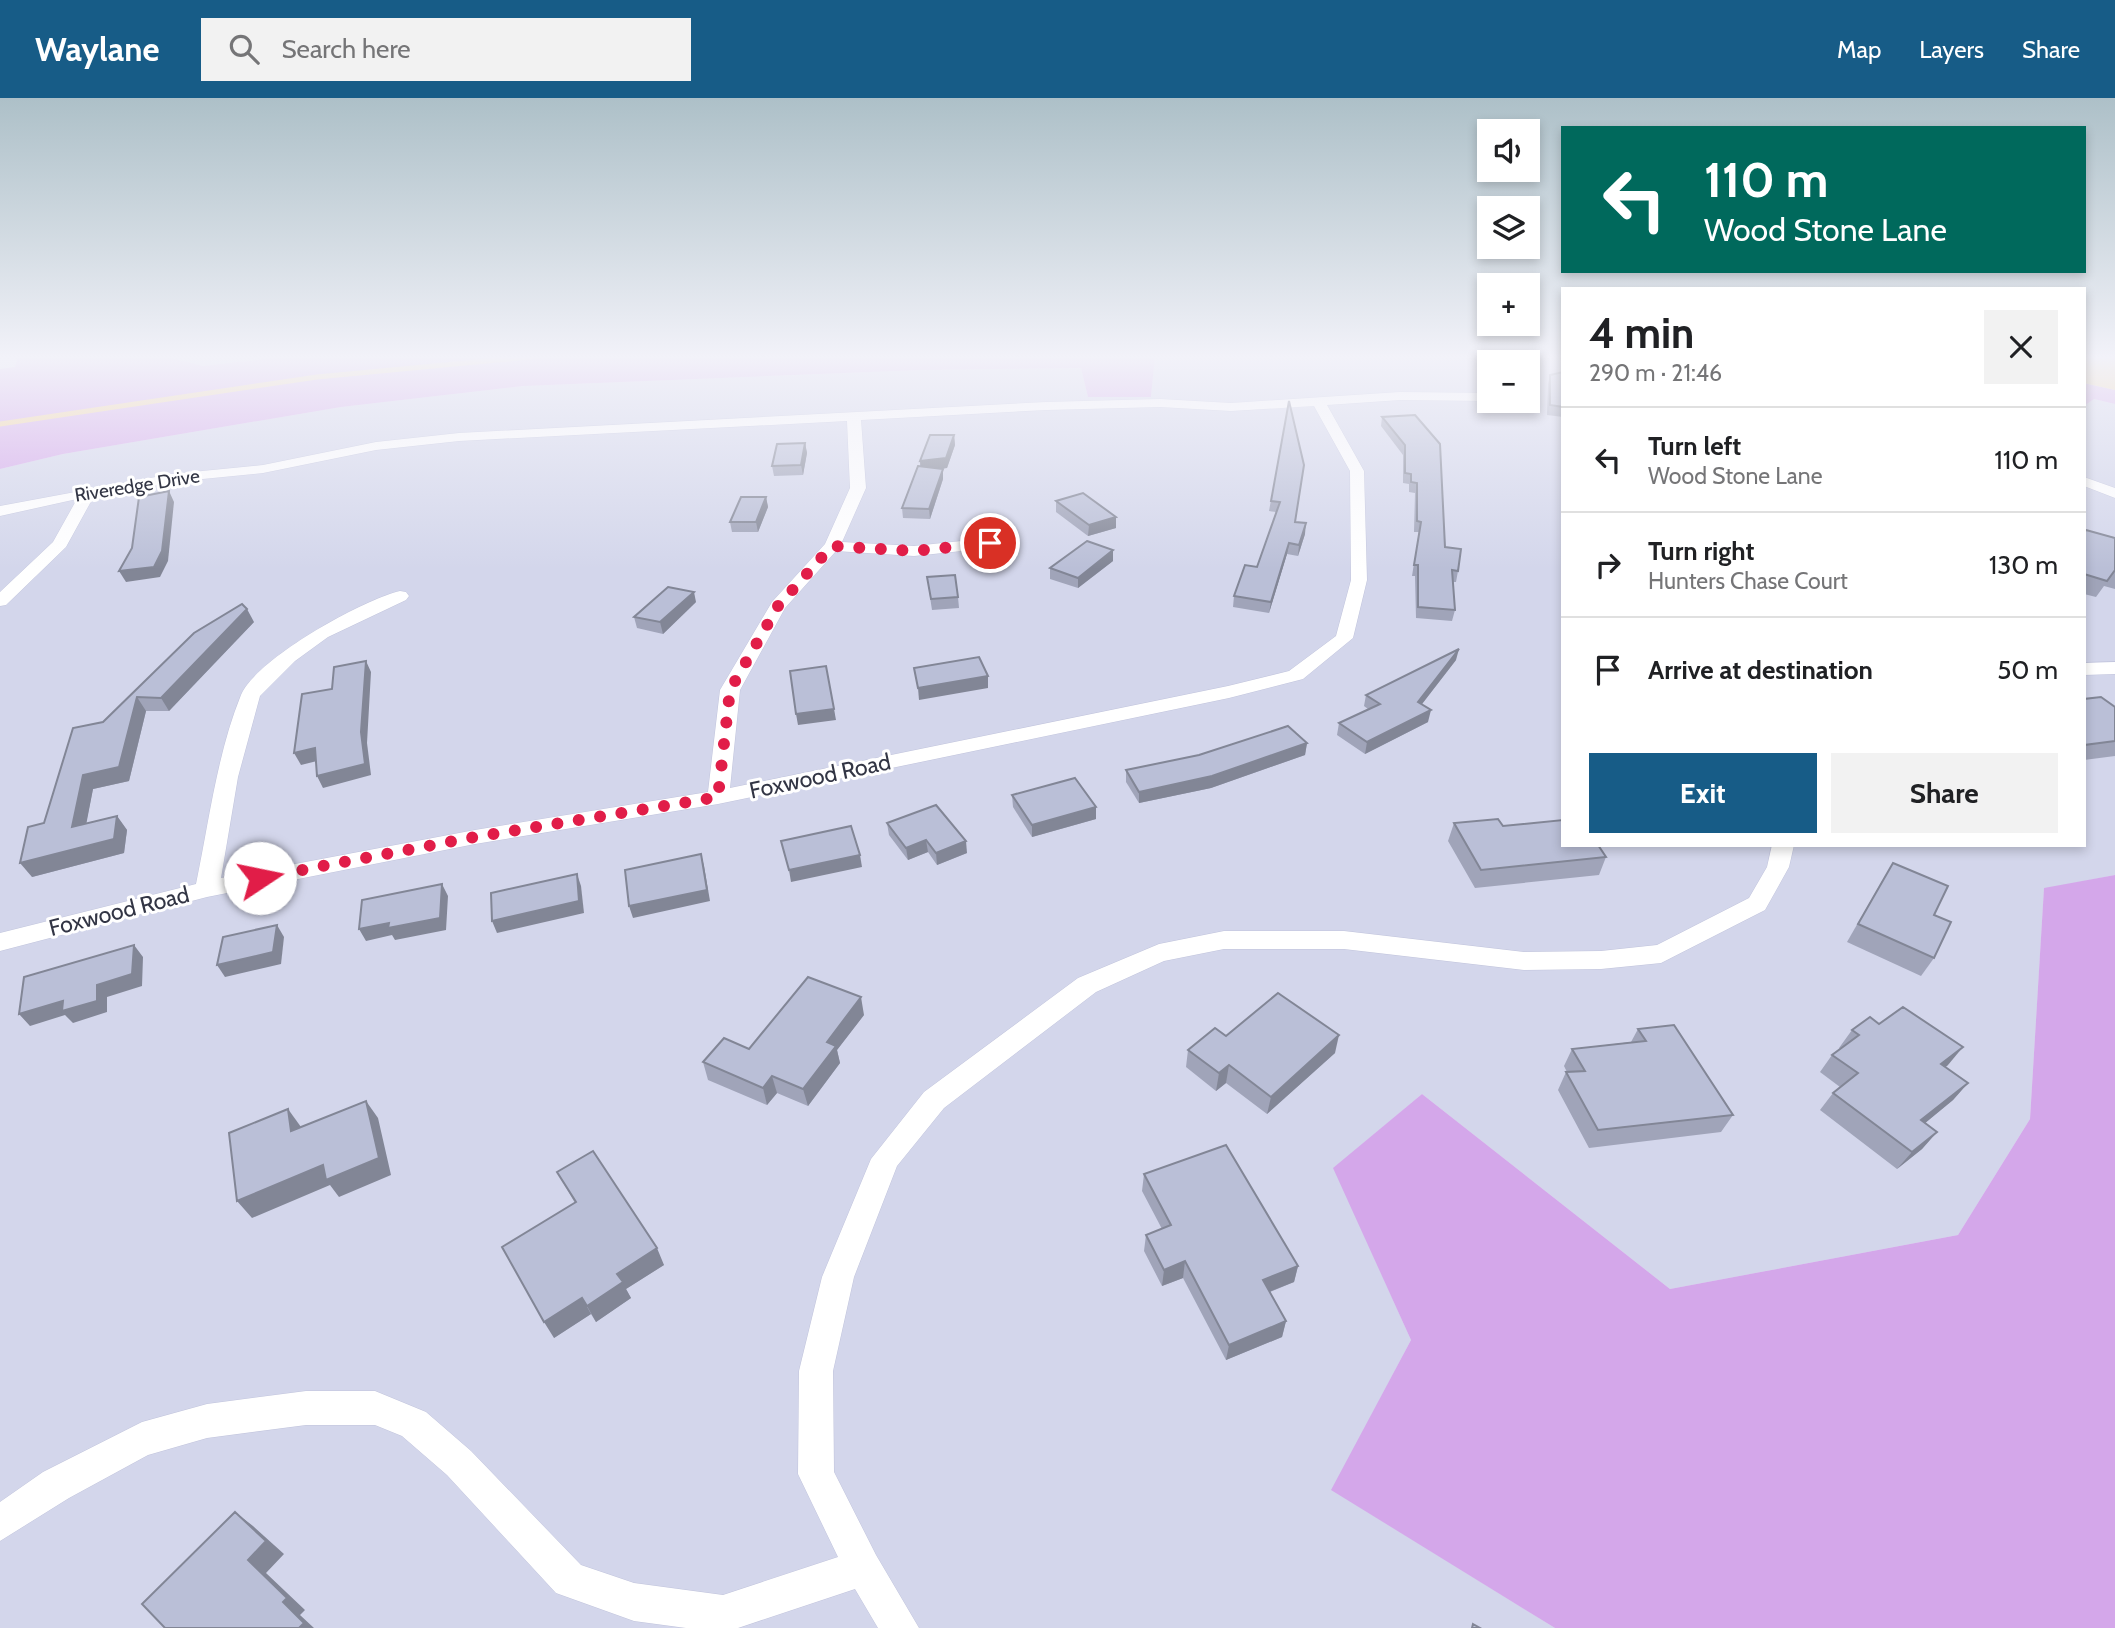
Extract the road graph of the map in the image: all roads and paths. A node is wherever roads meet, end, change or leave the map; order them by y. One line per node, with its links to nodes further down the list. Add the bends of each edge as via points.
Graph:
1 (668, 426): 5 (street, Riveredge Drive, via 376,446 263,469)
2 (855, 426): 9 (street, via 858,488)
3 (1332, 426): 14 (street, Foxwood Road, via 1357,471 1359,580 1344,638 1296,675)
4 (2086, 482): 6 (street)
5 (88, 492): 7 (street, Riveredge Drive); 11 (street, via 60,544)
6 (2115, 494)
7 (0, 511)
8 (990, 543): 9 (street, via 914,551)
9 (832, 546): 14 (street, via 778,606 730,690)
10 (400, 596): 16 (street, via 322,633 288,656 251,694 228,777)
11 (0, 601)
12 (2115, 668): 13 (street)
13 (2086, 669)
14 (718, 797): 16 (street, Foxwood Road, via 475,837)
15 (1782, 847): 19 (street, via 1757,904 1661,954 1524,961 1344,940 1224,940 1159,953 1087,985 934,1100 885,1159 838,1276 816,1371 816,1474)
16 (207, 889): 17 (street, Foxwood Road)
17 (0, 942)
18 (0, 1523): 19 (street, via 57,1485 142,1439 206,1421 306,1408 375,1408 414,1424 459,1462 569,1580 634,1602 723,1614)
19 (863, 1568): 20 (street)
20 (901, 1628)

